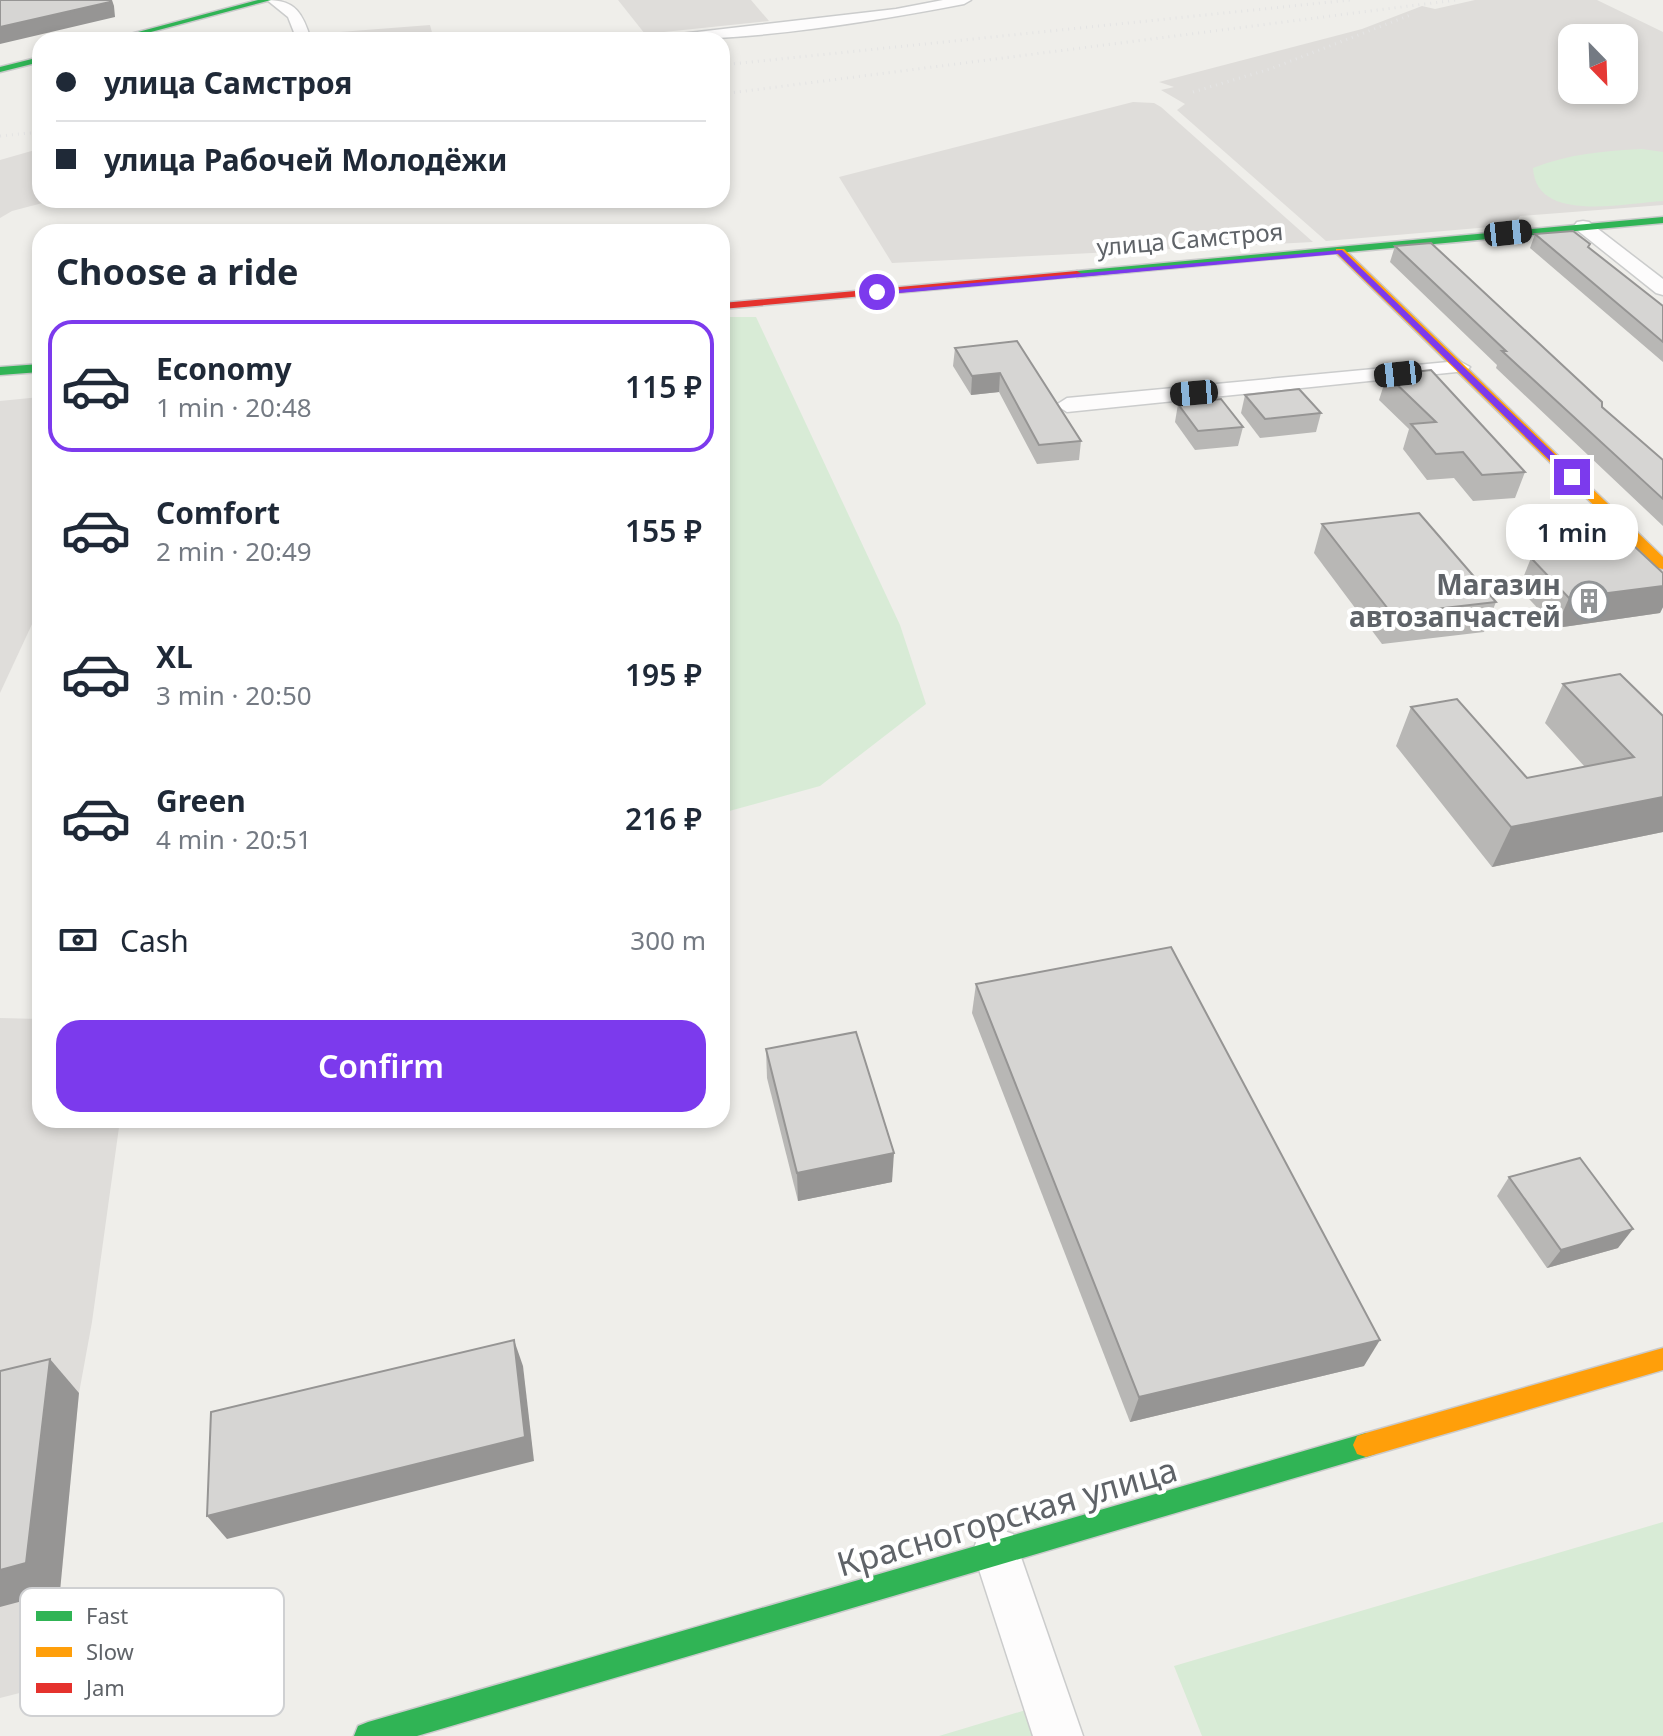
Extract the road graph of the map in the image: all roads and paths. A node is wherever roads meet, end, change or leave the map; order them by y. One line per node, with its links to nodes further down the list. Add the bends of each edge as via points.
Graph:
1 (267, 0): 5 (street)
2 (274, 0): 6 (street, via 298,18)
3 (964, 0): 4 (street)
4 (913, 3): 7 (street, via 896,13)
5 (143, 32)
6 (302, 32)
7 (730, 32)
8 (32, 61): 9 (street)
9 (0, 70)
10 (1663, 220): 11 (street, улица Самстроя)
11 (1583, 226): 12 (street, улица Самстроя); 13 (street)
12 (1340, 251): 14 (street, улица Самстроя); 15 (street)
13 (1663, 289)
14 (730, 305)
15 (1459, 367): 18 (street); 19 (street)
16 (32, 369): 17 (street)
17 (0, 371)
18 (1067, 405)
19 (1663, 565)
20 (1663, 1359): 21 (street, Красногорская улица)
21 (996, 1551): 22 (street, Красногорская улица); 23 (street)
22 (368, 1736)
23 (1058, 1736)

